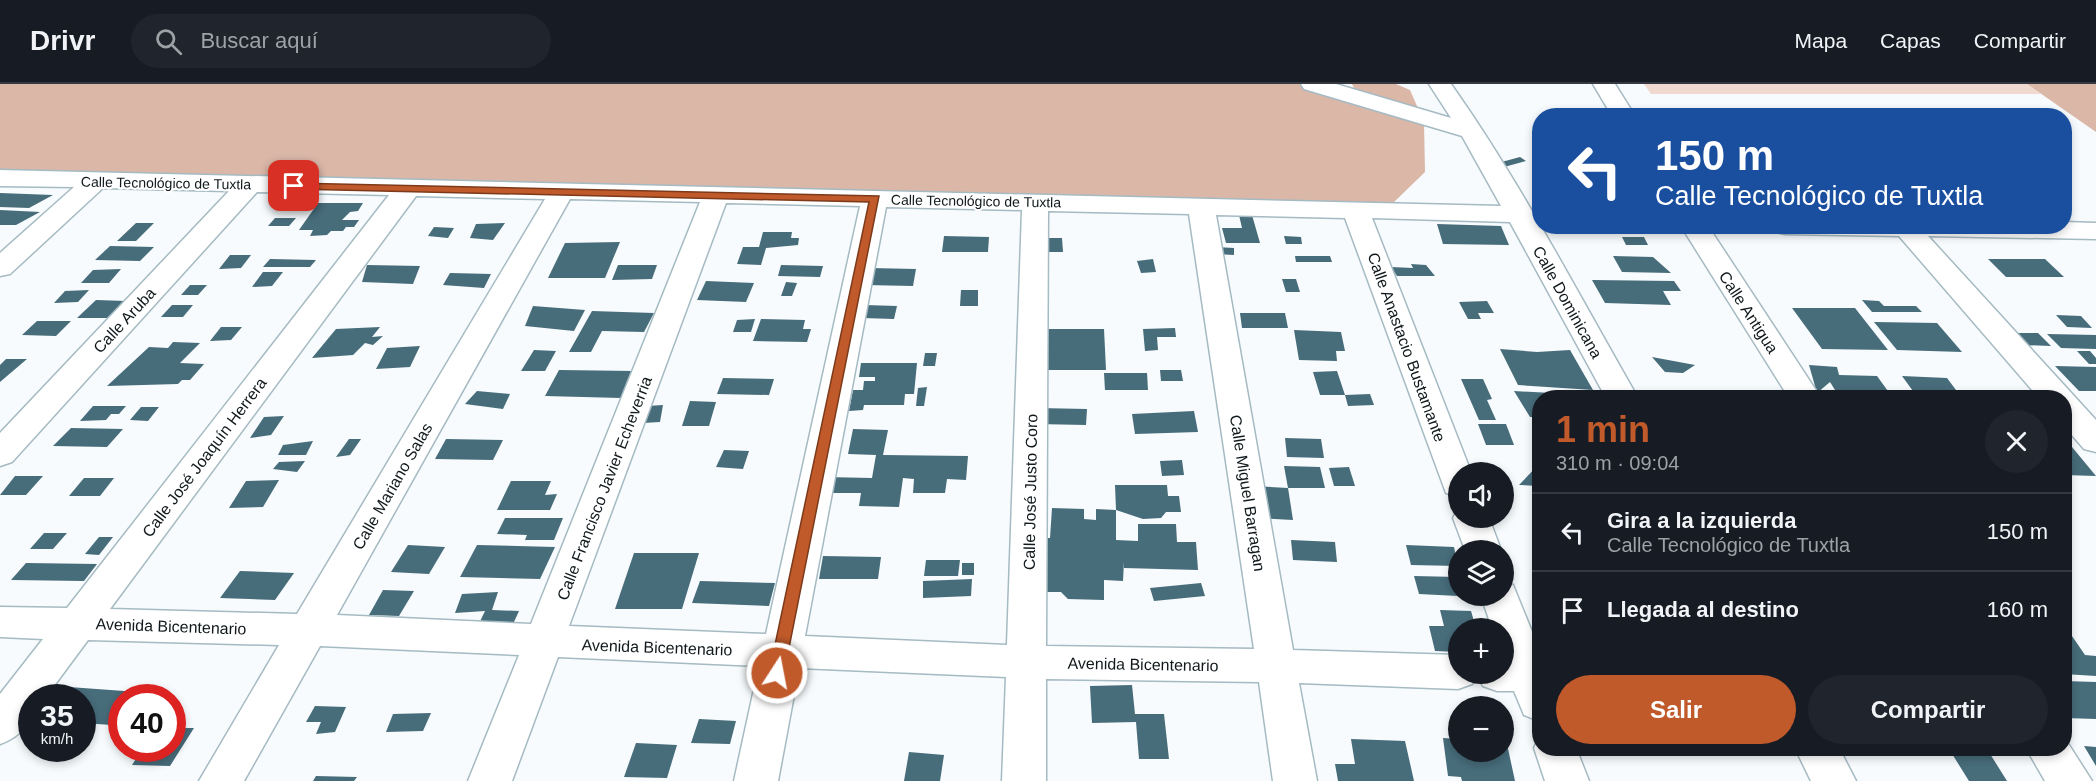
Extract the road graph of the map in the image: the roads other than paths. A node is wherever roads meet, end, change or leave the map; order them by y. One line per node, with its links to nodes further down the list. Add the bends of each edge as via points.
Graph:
1 (1312, 84): 5 (street)
2 (1440, 84): 5 (street, Calle Dominicana)
3 (1604, 84): 4 (street)
4 (1619, 108)
5 (1470, 131): 16 (street, Calle Dominicana)
6 (0, 178): 7 (street, Calle Tecnológico de Tuxtla)
7 (96, 181): 8 (street, Calle Tecnológico de Tuxtla); 21 (street)
8 (249, 185): 9 (street, Calle Tecnológico de Tuxtla); 27 (street, Calle Aruba)
9 (408, 188): 10 (street, Calle Tecnológico de Tuxtla); 31 (street, Calle José Joaquín Herrera)
10 (562, 191): 11 (street, Calle Tecnológico de Tuxtla); 32 (street, Calle Mariano Salas)
11 (716, 195): 12 (street, Calle Tecnológico de Tuxtla); 33 (street, Calle Francisco Javier Echeverria)
12 (875, 199): 13 (street, Calle Tecnológico de Tuxtla); 34 (street)
13 (1035, 202): 14 (street, Calle Tecnológico de Tuxtla); 35 (street, Calle José Justo Coro)
14 (1201, 206): 15 (street, Calle Tecnológico de Tuxtla); 36 (street, Calle Miguel Barragan)
15 (1356, 211): 16 (street, Calle Tecnológico de Tuxtla); 28 (street, Calle Anastacio Bustamante)
16 (1519, 214): 22 (street, Calle Dominicana)
17 (2072, 231): 18 (street)
18 (2096, 231)
19 (1699, 234): 23 (street, Calle Antigua)
20 (1911, 234): 24 (street)
21 (0, 268)
22 (1618, 390)
23 (1800, 390)
24 (2050, 390)
25 (2072, 414): 26 (street)
26 (2096, 441)
27 (0, 454)
28 (1450, 462)
29 (1503, 606): 38 (street)
30 (0, 622): 31 (street, Avenida Bicentenario)
31 (77, 624): 32 (street, Avenida Bicentenario); 39 (street, Calle José Joaquín Herrera)
32 (310, 630): 33 (street, Avenida Bicentenario); 43 (street, Calle Mariano Salas)
33 (546, 642): 34 (street, Avenida Bicentenario); 44 (street, Calle Francisco Javier Echeverria)
34 (781, 652): 35 (street, Avenida Bicentenario); 45 (street)
35 (1028, 662): 36 (street, Avenida Bicentenario); 46 (street, Calle José Justo Coro)
36 (1276, 666): 37 (street, Avenida Bicentenario); 47 (street, Calle Miguel Barragan)
37 (1448, 672)
38 (1526, 681)
39 (0, 726)
40 (1558, 756): 48 (street)
41 (1820, 756): 49 (street)
42 (2053, 756): 50 (street)
43 (221, 781)
44 (490, 781)
45 (756, 781)
46 (1024, 781)
47 (1295, 781)
48 (1567, 781)
49 (1834, 781)
50 (2070, 781)

